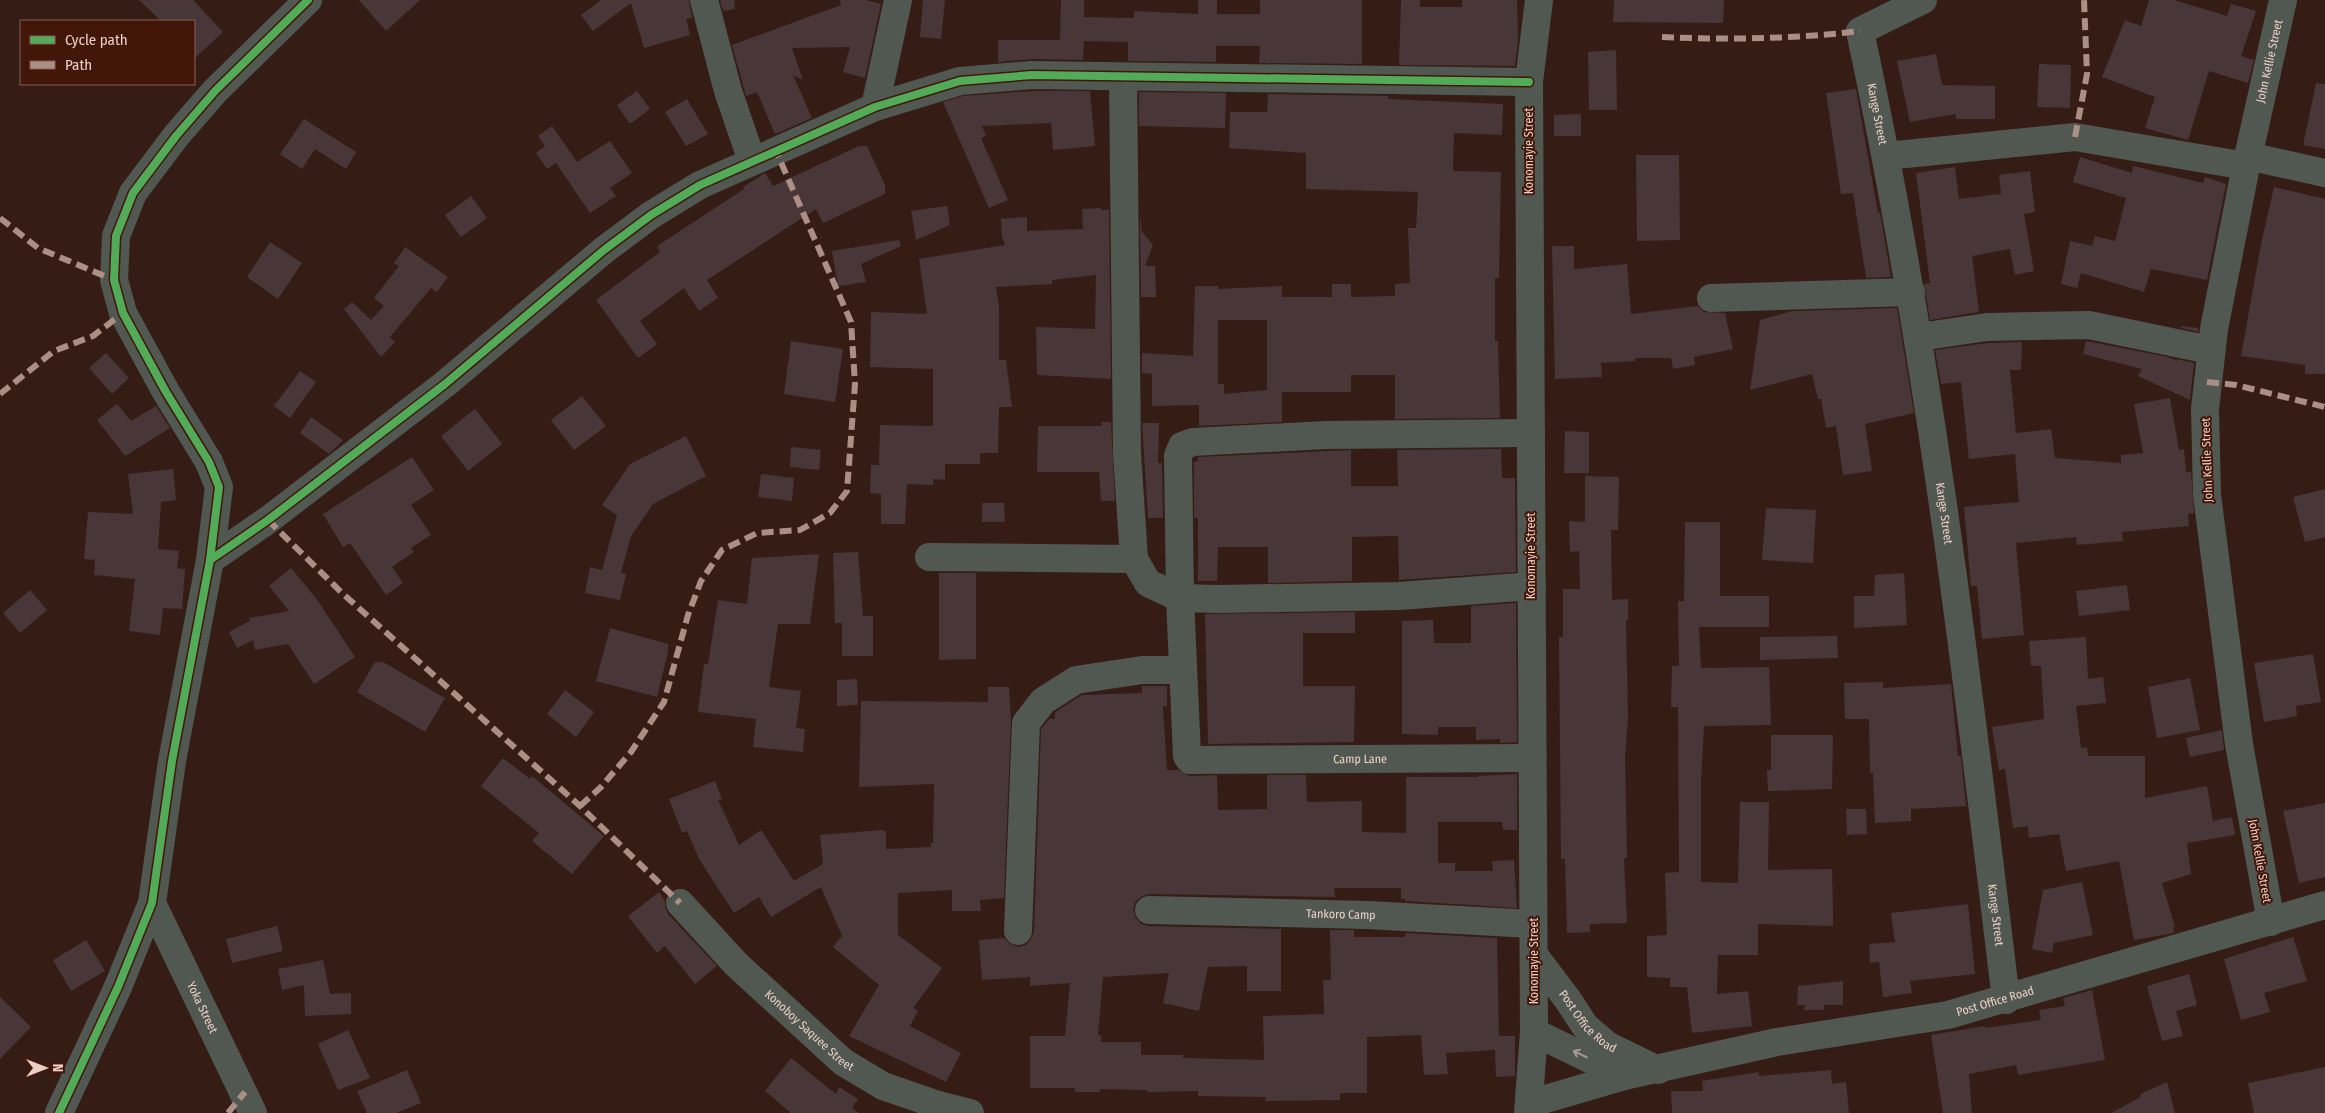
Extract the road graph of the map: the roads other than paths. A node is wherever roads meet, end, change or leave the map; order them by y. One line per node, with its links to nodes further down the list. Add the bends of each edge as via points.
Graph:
1 (308, 0): 21 (street, via 215,91 176,136 133,193 116,236 114,280 124,313 166,392 209,462 219,487)
2 (704, 0): 11 (street, via 728,90)
3 (898, 0): 9 (street)
4 (1539, 0): 8 (street, Konomayie Street)
5 (1923, 0): 10 (street, Kange Street, via 1860,32)
6 (2283, 0): 12 (street, John Kellie Street)
7 (1123, 77): 8 (street); 9 (street, via 1032,75 960,81); 20 (street, via 1127,453)
8 (1529, 82): 18 (street, Konomayie Street)
9 (875, 107): 11 (street)
10 (1886, 156): 12 (street, via 2075,137); 14 (street, Kange Street)
11 (752, 161): 21 (street, via 700,184 604,250 445,384 268,520)
12 (2247, 161): 13 (street); 17 (street, John Kellie Street)
13 (2325, 172)
14 (1911, 292): 15 (street); 16 (street, Kange Street)
15 (1711, 298)
16 (1919, 337): 17 (street, via 1987,327 2089,324); 34 (street, Kange Street, via 1957,606)
17 (2210, 350): 30 (street, John Kellie Street, via 2205,409 2207,495 2239,744)
18 (1531, 433): 22 (street, Konomayie Street); 23 (street, via 1326,435 1193,442 1182,446 1178,456)
19 (929, 557): 20 (street)
20 (1134, 559): 23 (street, via 1148,583)
21 (210, 560): 27 (street, via 172,761)
22 (1532, 586): 23 (street, via 1399,596); 25 (street, Konomayie Street)
23 (1180, 598): 24 (street)
24 (1182, 670): 25 (street, Camp Lane, via 1187,756 1194,762); 32 (street, via 1142,670 1076,680 1043,701 1026,723)
25 (1532, 758): 31 (street, Konomayie Street)
26 (680, 903): 41 (street, Konoboy Saquee Street, via 736,964 844,1062 883,1086)
27 (152, 904): 39 (street, via 118,987); 40 (street, Yoka Street)
28 (2325, 906): 30 (street, Post Office Road)
29 (1149, 910): 31 (street, Tankoro Camp, via 1367,915)
30 (2271, 922): 34 (street, Post Office Road)
31 (1533, 924): 33 (street, Konomayie Street)
32 (1018, 931)
33 (1534, 955): 35 (street, Konomayie Street); 36 (street, Post Office Road, via 1585,1026 1607,1045)
34 (2006, 1000): 36 (street, Post Office Road, via 1948,1015 1777,1042)
35 (1534, 1032): 37 (street, Post Office Road, one-way to 35); 38 (street, Konomayie Street)
36 (1658, 1070): 37 (street, Post Office Road)
37 (1624, 1076): 38 (street, Post Office Road)
38 (1529, 1109)
39 (59, 1113)
40 (253, 1113)
41 (970, 1113)

